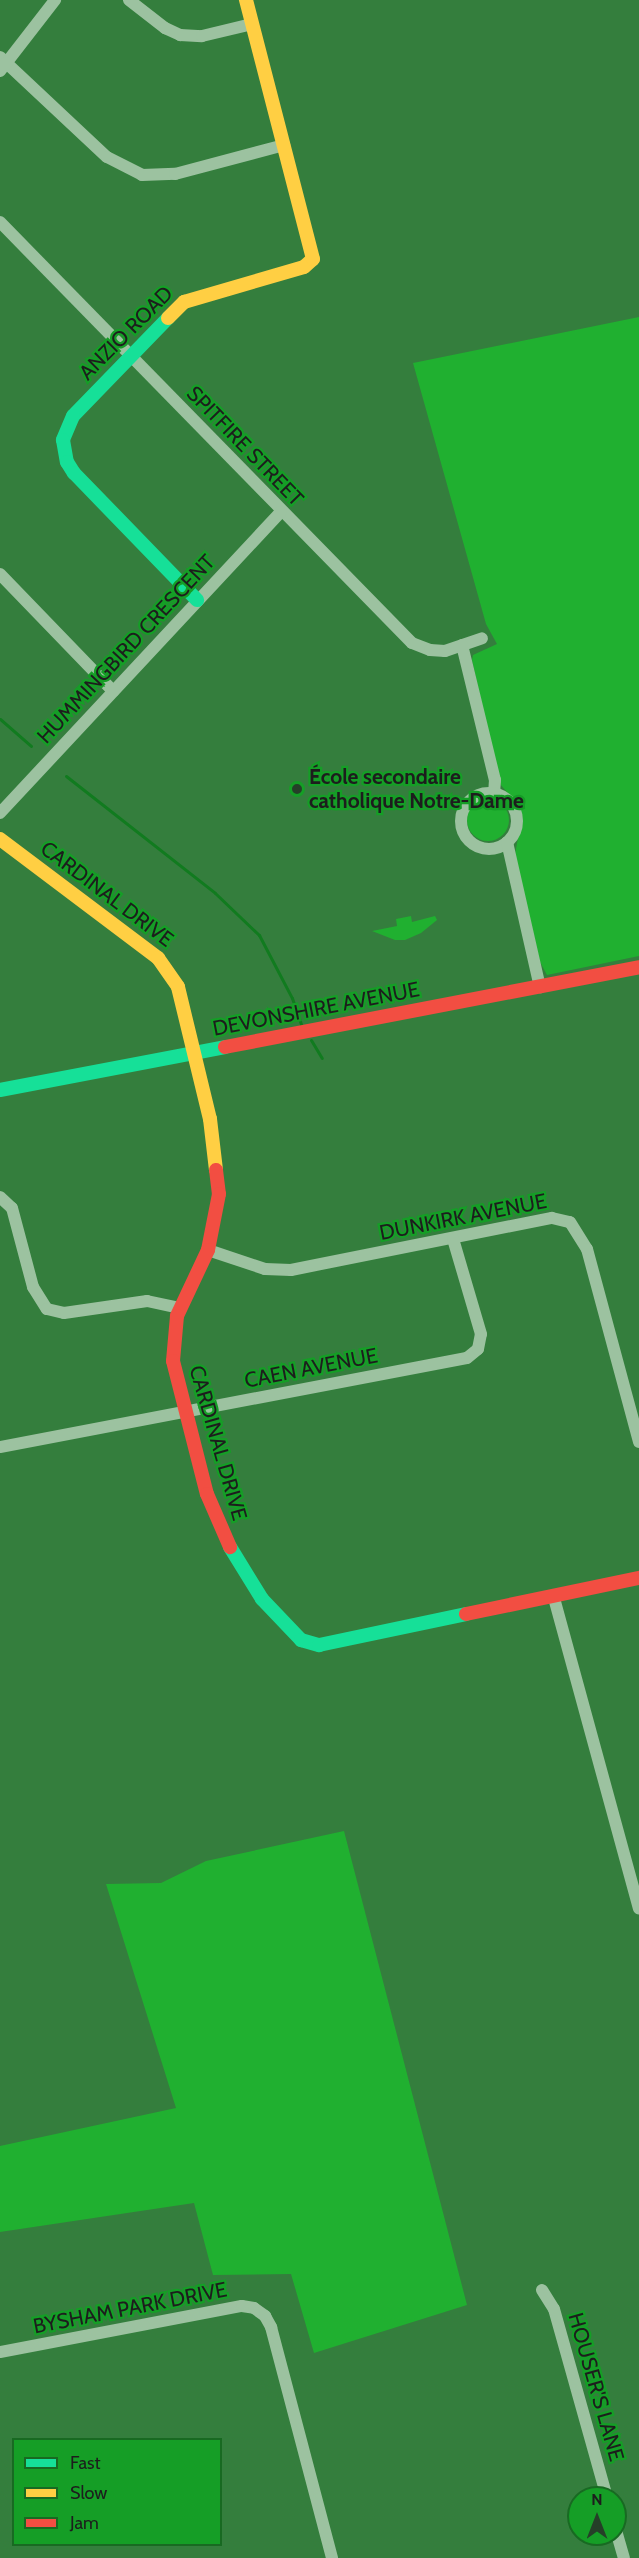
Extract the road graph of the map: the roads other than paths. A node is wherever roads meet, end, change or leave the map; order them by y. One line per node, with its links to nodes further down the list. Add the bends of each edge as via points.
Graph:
1 (55, 0): 5 (street)
2 (129, 0): 4 (street, via 180,35 202,36)
3 (246, 0): 4 (street, ANZIO ROAD)
4 (252, 24): 6 (street, ANZIO ROAD)
5 (2, 63): 6 (street, via 107,157 142,174 175,174)
6 (284, 146): 8 (street, ANZIO ROAD, via 314,255 311,263 192,298 177,308)
7 (0, 222): 8 (street, SPITFIRE STREET)
8 (130, 357): 9 (street, SPITFIRE STREET); 11 (street, ANZIO ROAD, via 70,420 63,438 64,453 74,473)
9 (281, 512): 11 (street, HUMMINGBIRD CRESCENT); 13 (street, SPITFIRE STREET, via 412,643 438,651)
10 (0, 574): 14 (street)
11 (197, 600): 14 (street, HUMMINGBIRD CRESCENT)
12 (482, 638): 13 (street, SPITFIRE STREET)
13 (462, 645): 15 (street, via 495,780)
14 (113, 691): 16 (street, HUMMINGBIRD CRESCENT)
15 (494, 794): 18 (street, via 514,810 516,829); 18 (street, via 469,801 463,809 462,828 466,837 482,848)
16 (0, 813)
17 (0, 839): 21 (street, CARDINAL DRIVE, via 164,963 178,987)
18 (507, 842): 20 (street)
19 (639, 967): 20 (street, DEVONSHIRE AVENUE)
20 (540, 987): 21 (street, DEVONSHIRE AVENUE)
21 (196, 1054): 22 (street, DEVONSHIRE AVENUE); 25 (street, CARDINAL DRIVE, via 219,1175 217,1215)
22 (0, 1090)
23 (0, 1197): 26 (street, via 12,1208 33,1287 47,1309 64,1313 147,1301)
24 (453, 1239): 25 (street, DUNKIRK AVENUE, via 284,1271 265,1269); 27 (street, CAEN AVENUE, via 481,1334 473,1354); 28 (street, DUNKIRK AVENUE, via 552,1218 578,1228 603,1304)
25 (208, 1250): 26 (street, CARDINAL DRIVE)
26 (180, 1308): 27 (street, CARDINAL DRIVE, via 172,1347)
27 (184, 1413): 29 (street, CAEN AVENUE); 31 (street, CARDINAL DRIVE, via 222,1535 262,1599 300,1641 319,1646 349,1641)
28 (639, 1442)
29 (0, 1446)
30 (639, 1578): 31 (street, CARDINAL DRIVE)
31 (554, 1598): 32 (street)
32 (639, 1909)
33 (542, 2290): 35 (street, HOUSER'S LANE, via 554,2309)
34 (0, 2352): 36 (street, BYSHAM PARK DRIVE, via 242,2306 254,2308 271,2327)
35 (604, 2486)
36 (332, 2558)

